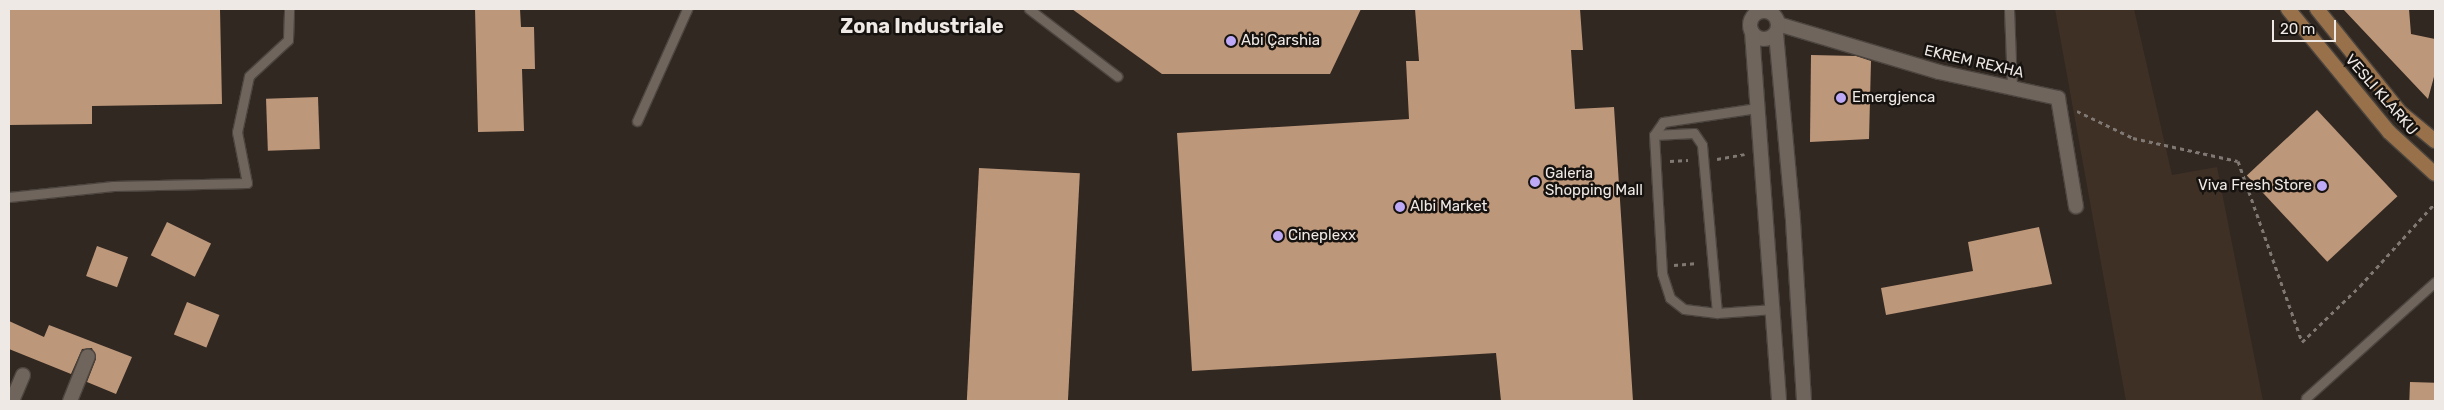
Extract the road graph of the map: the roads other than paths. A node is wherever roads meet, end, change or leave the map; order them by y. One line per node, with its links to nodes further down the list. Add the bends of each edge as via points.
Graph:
1 (289, 9): 16 (lane, via 288,40 249,76 237,132 247,183 113,186)
2 (687, 9): 12 (lane)
3 (1029, 9): 9 (lane)
4 (2009, 9): 10 (lane)
5 (2288, 9): 15 (main road, VESLI KLARKU, via 2389,132)
6 (2322, 12): 14 (main road, VESLI KLARKU, via 2401,113)
7 (1751, 20): 8 (street, EKREM REXHA, via 1762,11 1771,13); 8 (street, EKREM REXHA, via 1763,40); 11 (street)
8 (1777, 21): 10 (street, EKREM REXHA, via 1939,72); 27 (street)
9 (1117, 76)
10 (2012, 86): 17 (street, EKREM REXHA, via 2058,98)
11 (1757, 108): 13 (lane, via 1663,122 1657,126); 19 (street)
12 (637, 121)
13 (1654, 135): 20 (lane, via 1661,266 1670,298 1684,309); 20 (lane, via 1694,133 1699,138)
14 (2435, 141)
15 (2435, 174)
16 (9, 197)
17 (2076, 207)
18 (2435, 282): 23 (lane)
19 (1774, 309): 20 (lane); 26 (street)
20 (1717, 313)
21 (88, 356): 25 (street)
22 (23, 375): 24 (street)
23 (2306, 398)
24 (12, 401)
25 (70, 401)
26 (1779, 401)
27 (1804, 401)

